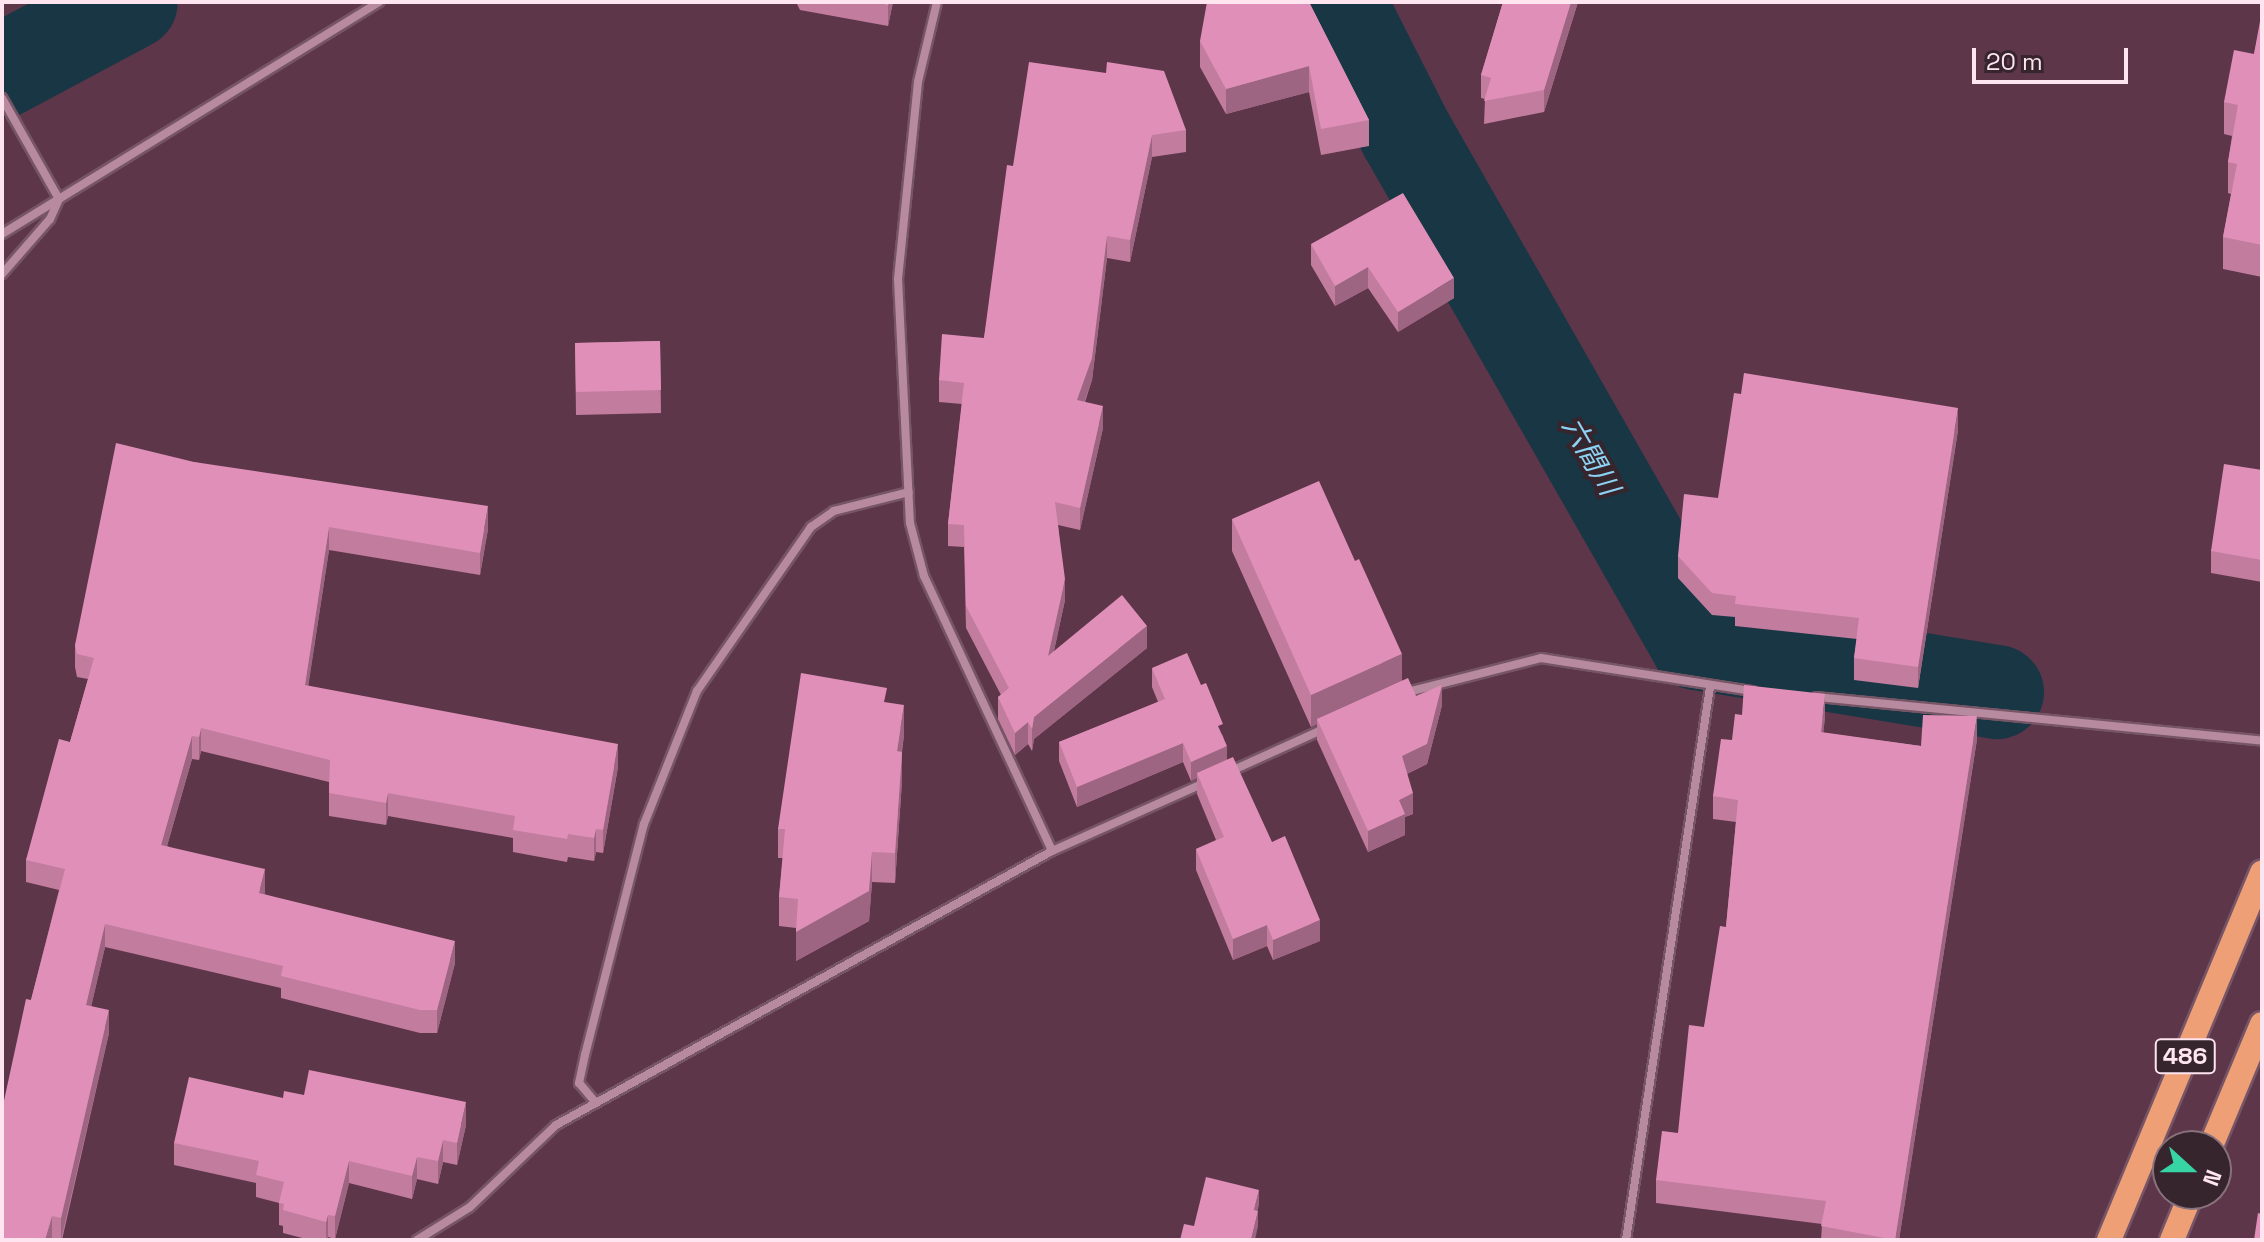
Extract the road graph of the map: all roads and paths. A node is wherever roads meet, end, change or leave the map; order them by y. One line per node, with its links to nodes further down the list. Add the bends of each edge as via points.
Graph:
1 (379, 2): 4 (street)
2 (937, 2): 7 (street, via 918,82 898,279)
3 (2, 98): 4 (street)
4 (59, 199): 5 (street); 6 (street, via 50,219)
5 (2, 234)
6 (2, 274)
7 (909, 492): 14 (street, via 910,523 924,576); 17 (street, via 834,511 811,527 697,691 644,824 585,1055 579,1083)
8 (1710, 687): 9 (street); 11 (street, via 1541,658); 21 (street)
9 (1758, 692)
10 (1805, 696): 13 (street)
11 (1392, 699)
12 (1335, 724): 14 (street)
13 (2262, 741)
14 (1052, 851): 17 (street)
15 (2262, 873): 22 (highway, 486)
16 (2262, 1024): 18 (highway, 486)
17 (596, 1103): 20 (street, via 556,1125 470,1207)
18 (2218, 1130)
19 (2184, 1210): 23 (highway)
20 (417, 1240)
21 (1626, 1240)
22 (2109, 1240)
23 (2172, 1240)

